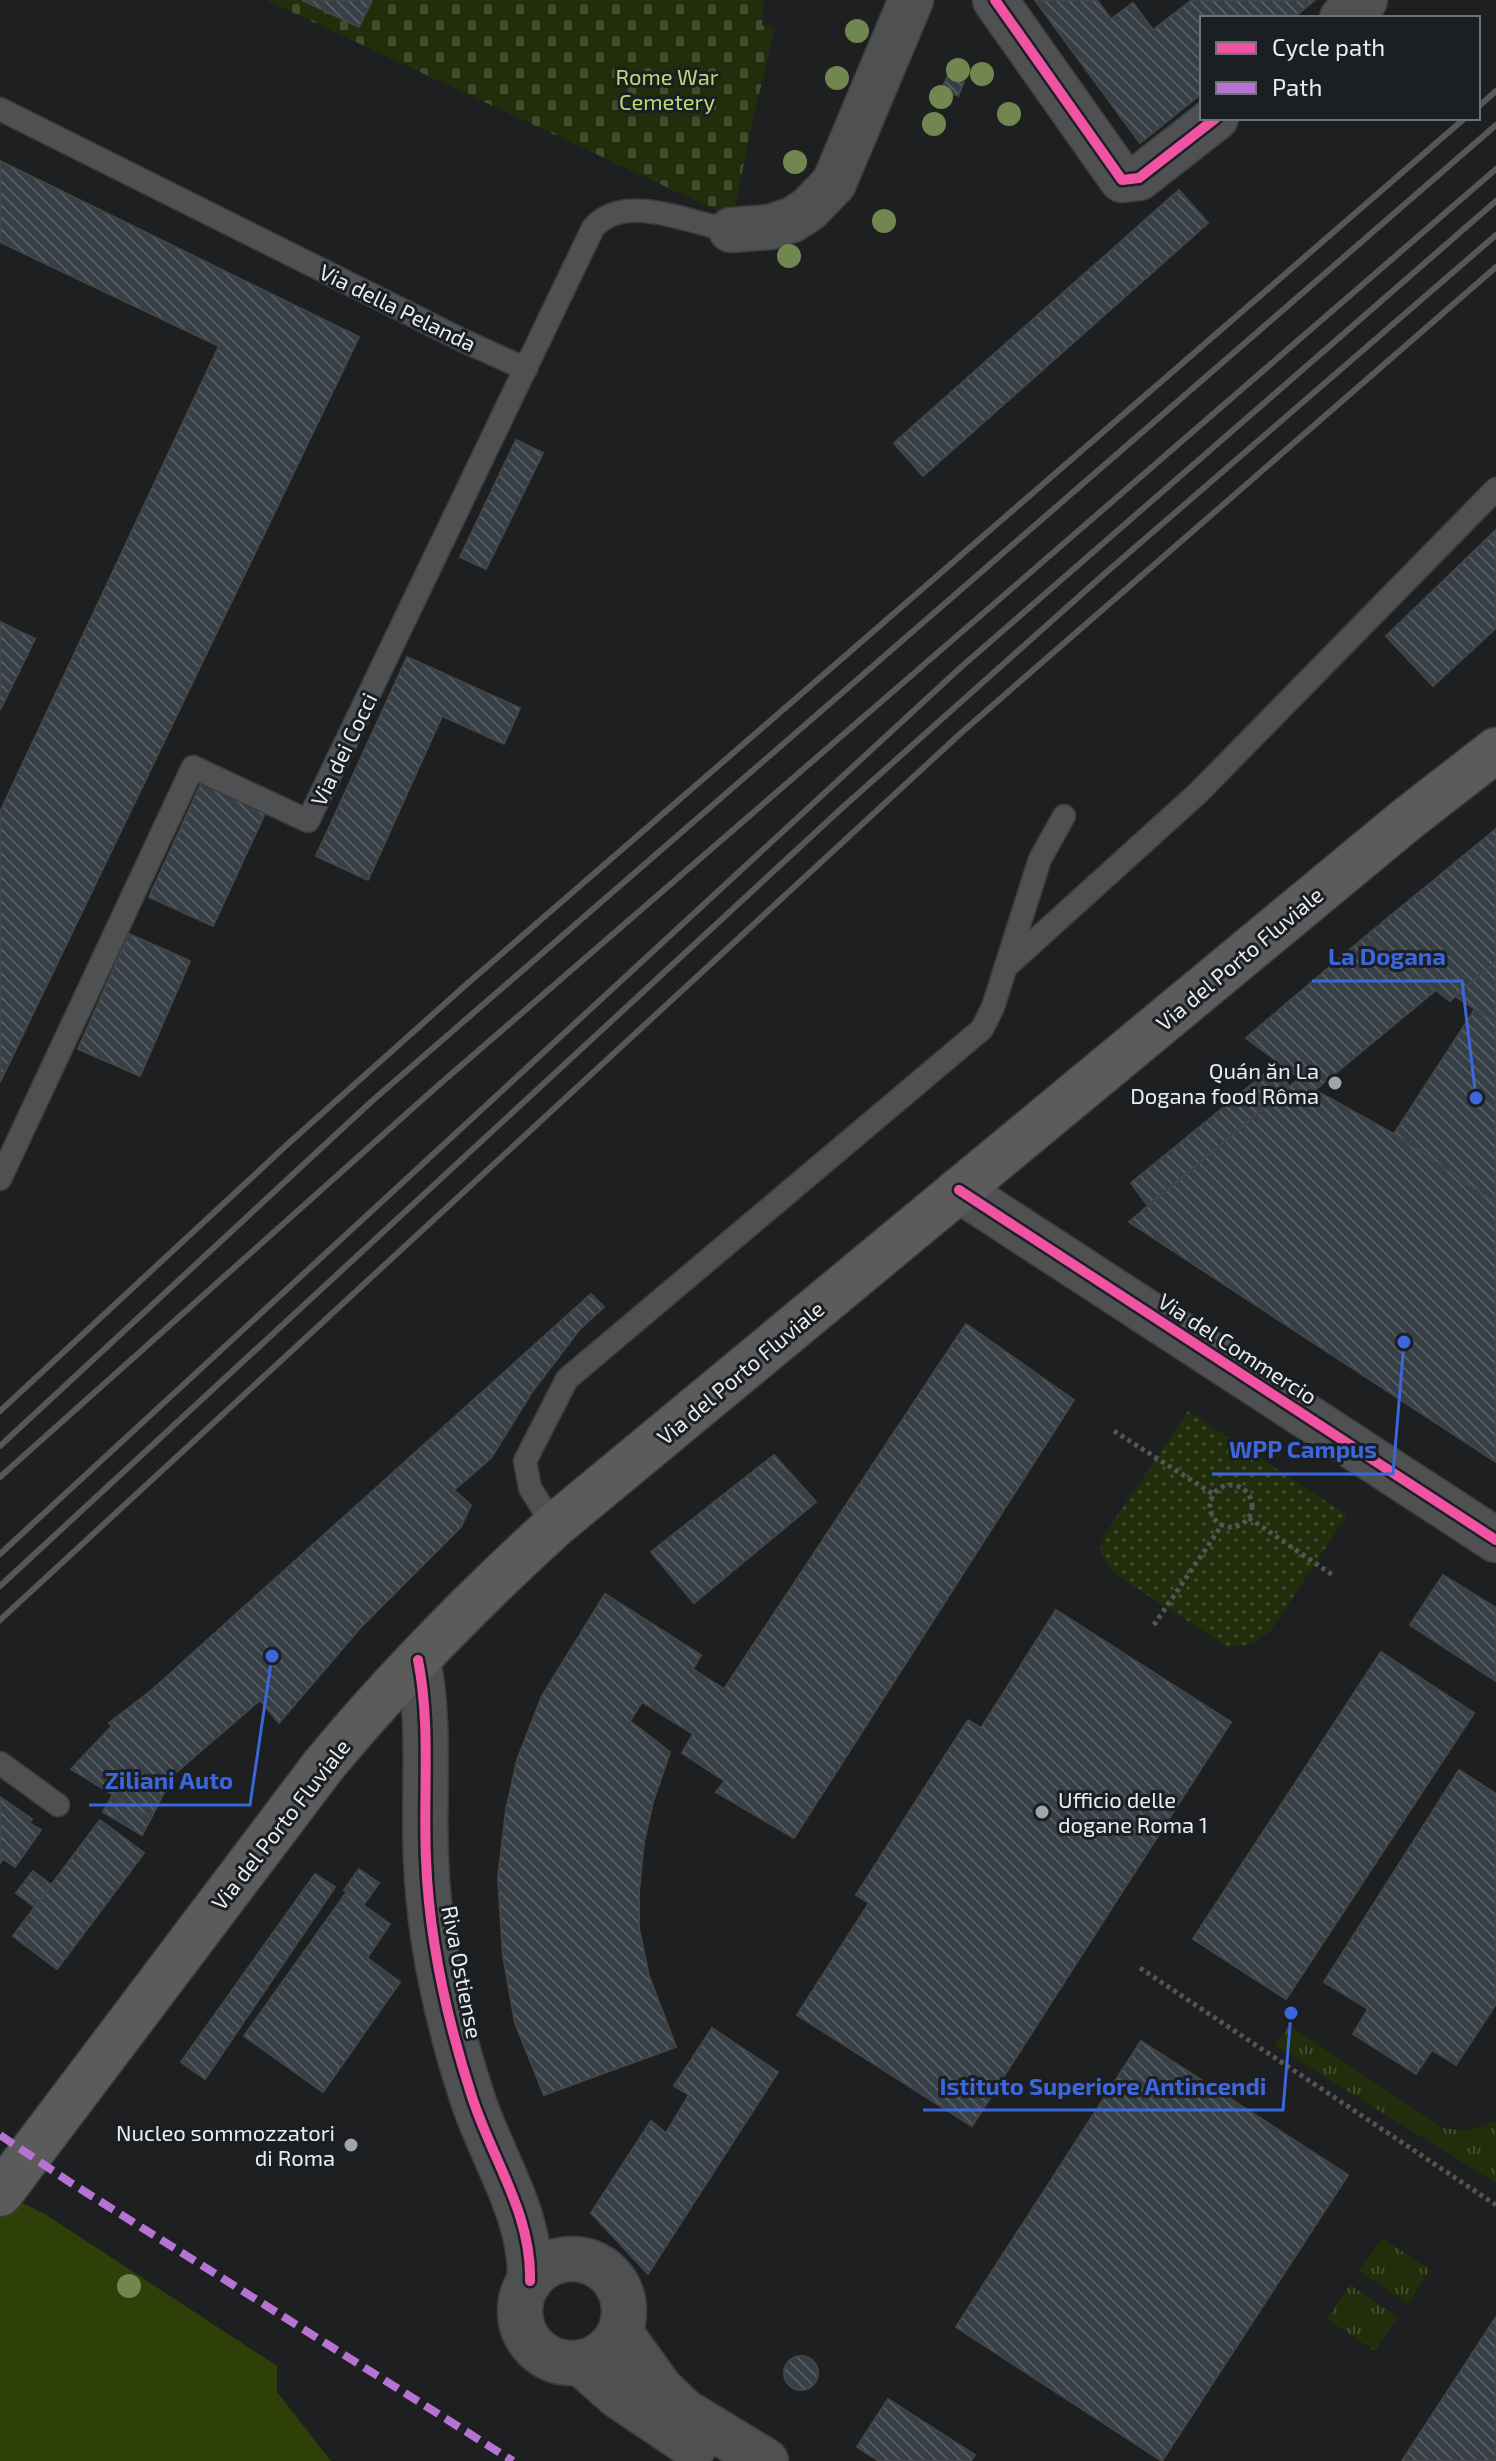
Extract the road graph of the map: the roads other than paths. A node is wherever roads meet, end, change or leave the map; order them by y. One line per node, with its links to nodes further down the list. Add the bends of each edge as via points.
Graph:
1 (911, 0): 7 (street, via 834,183 792,220)
2 (995, 0): 6 (street, via 1122,180 1139,178)
3 (1365, 0): 4 (street)
4 (1345, 16)
5 (0, 109): 8 (lane, Via della Pelanda)
6 (1213, 120)
7 (731, 230): 8 (lane, via 640,210 609,214 587,238)
8 (526, 369): 13 (lane, Via dei Cocci, via 308,821 193,767)
9 (1496, 489): 12 (lane, via 1198,793)
10 (1496, 750): 14 (main road, Via del Porto Fluviale)
11 (1064, 816): 12 (lane, via 1040,859)
12 (1005, 968): 15 (lane, via 982,1029 567,1379 525,1461 530,1488)
13 (0, 1179)
14 (959, 1190): 15 (main road, Via del Porto Fluviale); 16 (street, Via del Commercio)
15 (554, 1526): 17 (main road, Via del Porto Fluviale)
16 (1496, 1540)
17 (418, 1660): 20 (street, Riva Ostiense, via 425,1698 426,1857 433,1939 446,2008 473,2099); 21 (main road, Via del Porto Fluviale, via 323,1766)
18 (0, 1763): 19 (lane)
19 (58, 1805)
20 (506, 2176): 22 (street, Riva Ostiense); 23 (street, Riva Ostiense, via 531,2256)
21 (0, 2194)
22 (575, 2259): 23 (street, via 542,2268); 24 (street, Riva Ostiense, via 606,2271 617,2284 624,2299)
23 (530, 2281): 25 (street, Riva Ostiense, via 520,2306 533,2346 546,2357)
24 (620, 2332): 25 (street, via 611,2347); 27 (street, via 661,2389 684,2411)
25 (581, 2363): 26 (street, Riva Ostiense, via 626,2402)
26 (716, 2461)
27 (766, 2461)

